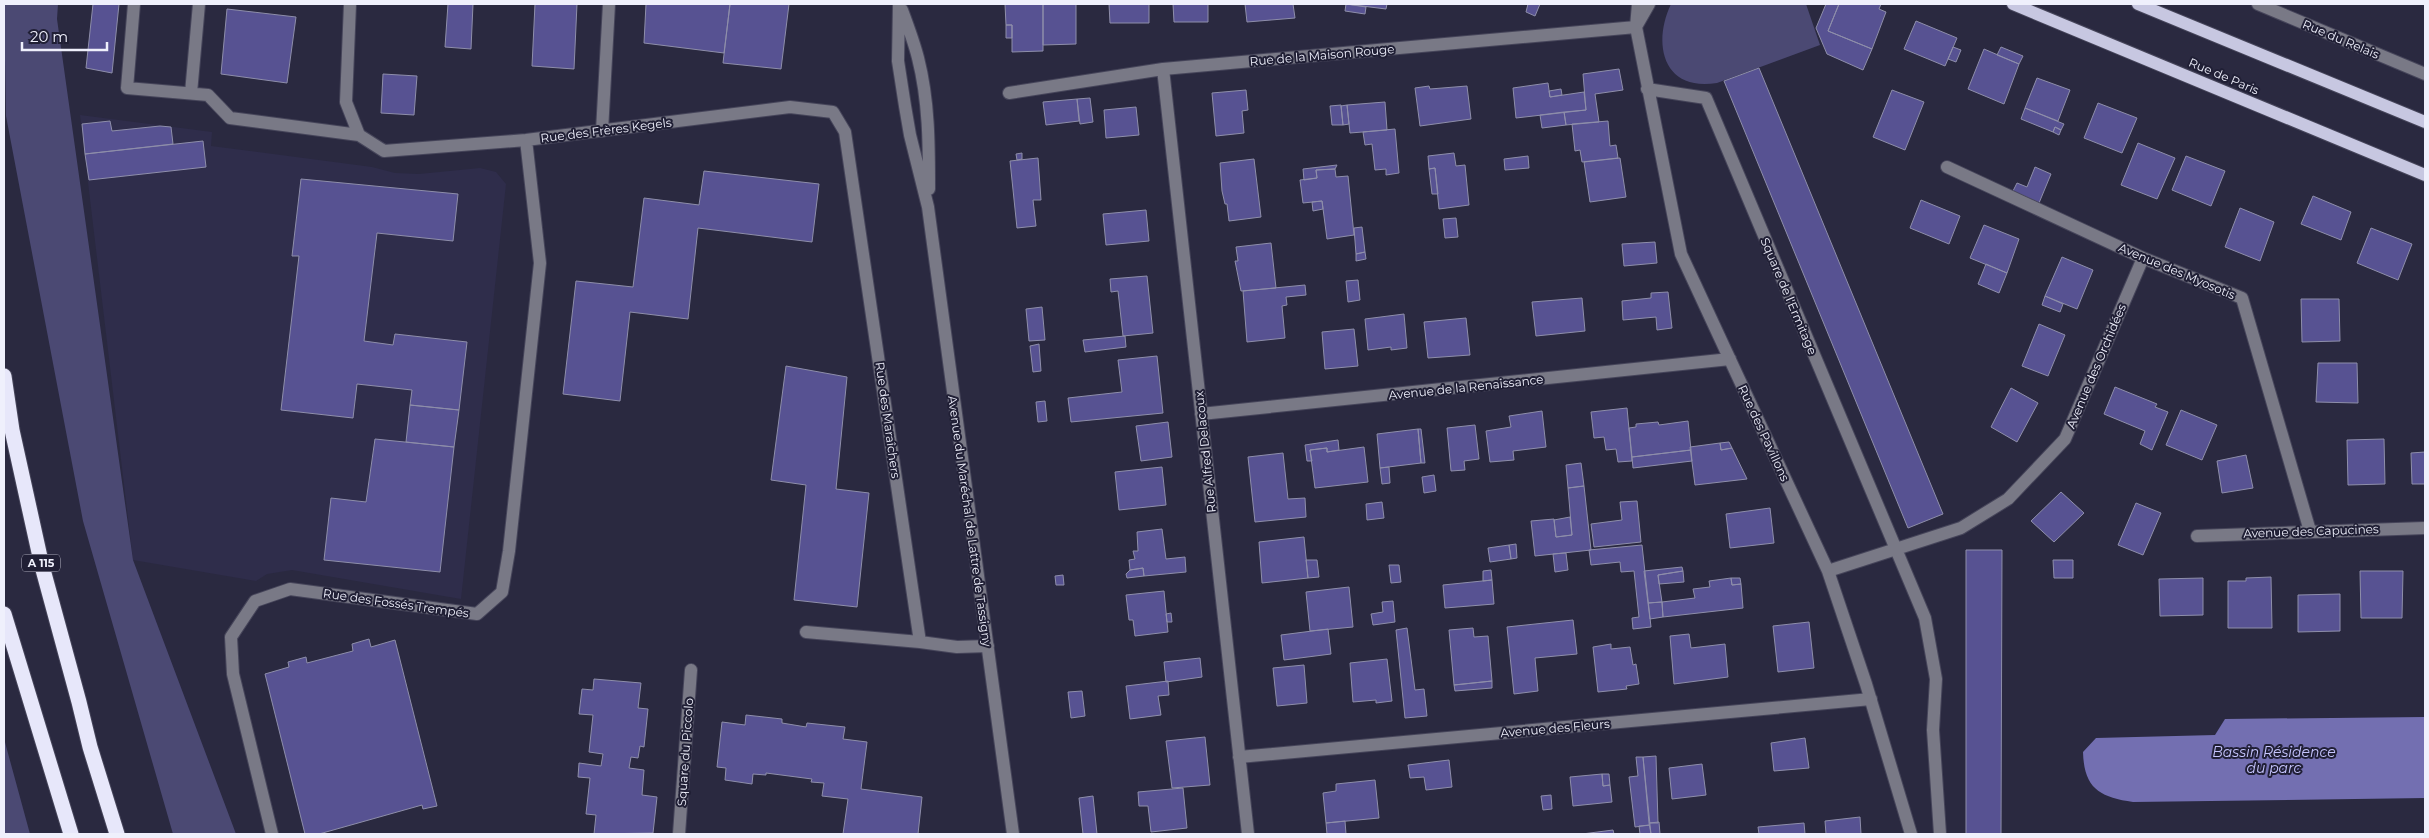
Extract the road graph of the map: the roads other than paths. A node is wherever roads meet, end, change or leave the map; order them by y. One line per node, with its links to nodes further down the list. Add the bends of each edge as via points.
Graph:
1 (134, 4): 16 (street, via 127,88)
2 (199, 4): 16 (street)
3 (350, 4): 20 (street, via 346,102)
4 (609, 4): 18 (street)
5 (899, 4): 24 (street, Avenue du Maréchal de Lattre de Tassigny, via 898,61 910,135); 24 (street, Avenue du Maréchal de Lattre de Tassigny, via 918,58 926,102)
6 (1638, 4): 11 (street, Rue des Pavillons)
7 (1649, 4): 11 (street)
8 (2013, 4): 23 (main road, Rue de Paris)
9 (2138, 4): 17 (main road)
10 (2258, 4): 13 (street, Rue du Relais)
11 (1636, 27): 12 (street, Rue de la Maison Rouge); 14 (street, Rue des Pavillons)
12 (1163, 70): 15 (street, Rue de la Maison Rouge); 28 (street, Rue Alfred Delacoux)
13 (2425, 71)
14 (1647, 89): 26 (street, Rue des Pavillons, via 1681,254); 32 (street, Square de l'Ermitage, via 1706,98)
15 (1009, 93)
16 (191, 94): 20 (street, via 208,95 230,118)
17 (2425, 122)
18 (602, 131): 19 (street, Rue des Frères Kegels, via 790,107 833,112); 21 (street, Rue des Frères Kegels)
19 (845, 132): 36 (street, Rue des Maraîchers)
20 (359, 135): 21 (street, Rue des Frères Kegels, via 384,151)
21 (526, 140): 43 (street, Rue des Fossés Trempés, via 540,263 502,592 477,614 290,589 255,601 231,637 233,674)
22 (1947, 167): 25 (street, Avenue des Myosotis)
23 (2422, 172)
24 (928, 207): 37 (street, Avenue du Maréchal de Lattre de Tassigny)
25 (2143, 258): 30 (street, Avenue des Myosotis, via 2242,298); 32 (street, Avenue des Orchidées, via 2065,439 2006,501 1961,528)
26 (1730, 359): 28 (street, Avenue de la Renaissance); 33 (street, Rue des Pavillons)
27 (4, 376): 42 (highway, A 115, via 12,430 42,566 90,747)
28 (1201, 414): 40 (street, Rue Alfred Delacoux)
29 (2425, 528): 30 (street, Avenue des Capucines)
30 (2310, 531): 31 (street, Avenue des Capucines)
31 (2197, 536)
32 (1894, 550): 33 (street, Avenue des Orchidées); 48 (street, via 1925,618 1936,679 1933,730)
33 (1828, 571): 39 (street, Rue des Pavillons)
34 (4, 614): 41 (highway)
35 (806, 632): 36 (street)
36 (920, 642): 37 (street, via 957,647)
37 (988, 646): 45 (street, Avenue du Maréchal de Lattre de Tassigny)
38 (691, 670): 44 (street, Square du Piccolo)
39 (1871, 699): 40 (street, Avenue des Fleurs); 47 (street, Rue des Pavillons)
40 (1240, 757): 46 (street, Rue Alfred Delacoux)
41 (70, 834)
42 (117, 834)
43 (272, 834)
44 (679, 834)
45 (1013, 834)
46 (1248, 834)
47 (1911, 834)
48 (1940, 834)

